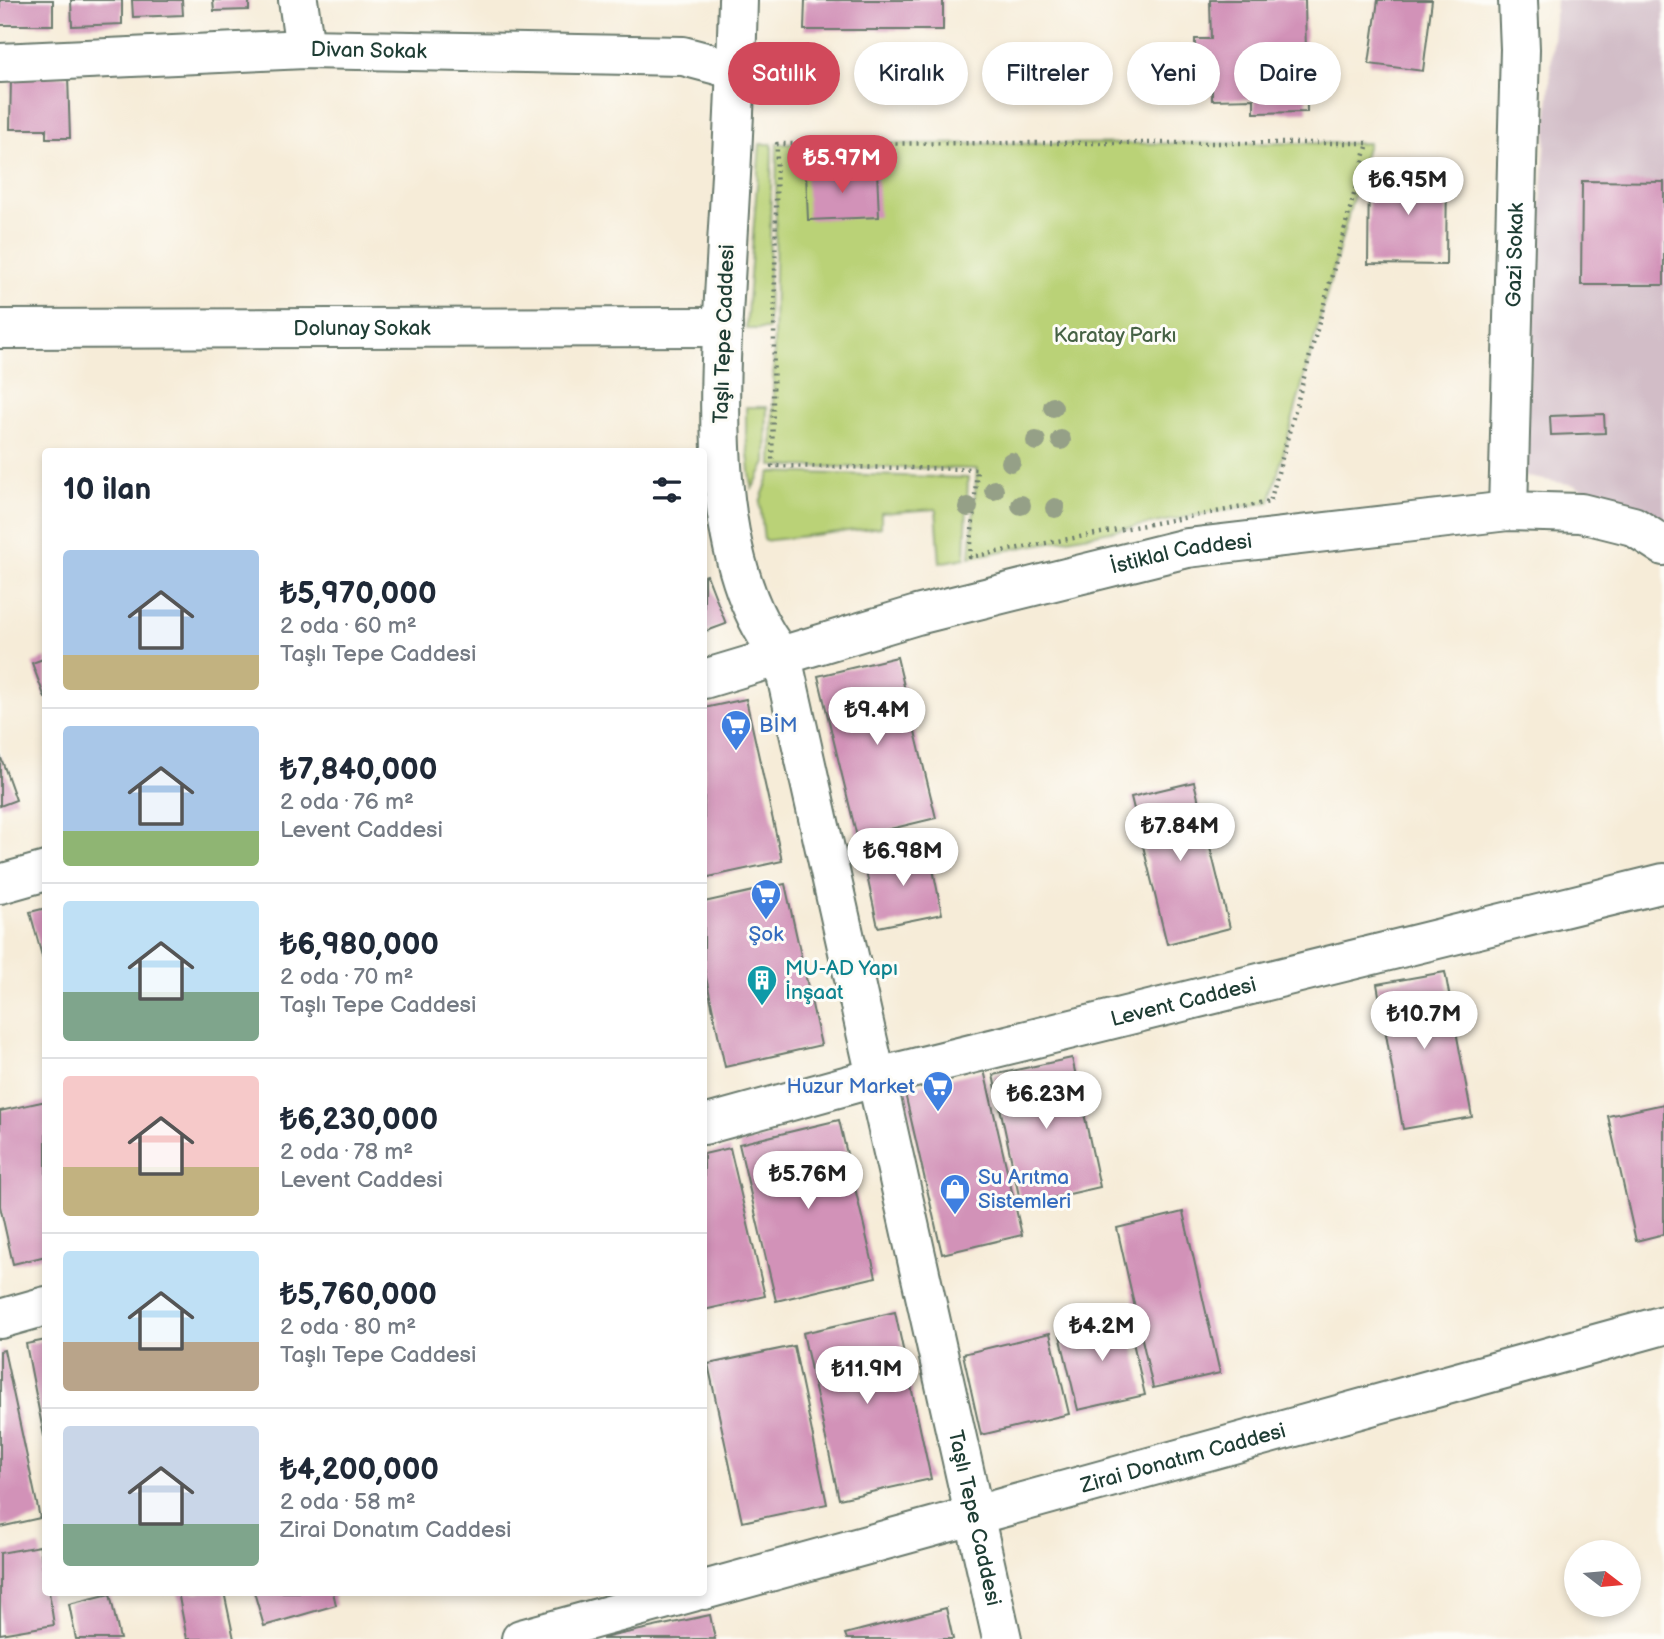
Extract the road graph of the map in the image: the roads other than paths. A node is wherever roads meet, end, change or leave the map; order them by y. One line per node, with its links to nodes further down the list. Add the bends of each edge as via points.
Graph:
1 (299, 0): 5 (street)
2 (738, 0): 4 (street, Taşlı Tepe Caddesi)
3 (1518, 0): 11 (street, Gazi Sokak)
4 (737, 42)
5 (306, 48): 6 (street, Divan Sokak); 7 (street, Divan Sokak, via 683,56)
6 (0, 63)
7 (728, 68)
8 (734, 105): 9 (street, Taşlı Tepe Caddesi)
9 (723, 327): 10 (street, Dolunay Sokak); 13 (street, Taşlı Tepe Caddesi, via 721,459 728,522 757,621)
10 (0, 329)
11 (1508, 511): 12 (street, İstiklal Caddesi, via 1581,513 1633,526); 13 (street, İstiklal Caddesi, via 1187,548 917,615)
12 (1664, 546)
13 (782, 657): 14 (street, İstiklal Caddesi); 18 (street, Taşlı Tepe Caddesi)
14 (707, 678)
15 (42, 872): 17 (street)
16 (1664, 883): 18 (street, Levent Caddesi)
17 (0, 884)
18 (874, 1078): 19 (street, Levent Caddesi); 23 (street, Taşlı Tepe Caddesi)
19 (707, 1124)
20 (42, 1307): 21 (street)
21 (0, 1319)
22 (1664, 1325): 23 (street, Zirai Donatım Caddesi)
23 (974, 1516): 24 (street, Zirai Donatım Caddesi); 27 (street, Taşlı Tepe Caddesi)
24 (707, 1589)
25 (678, 1596): 26 (street)
26 (521, 1639)
27 (1002, 1639)

